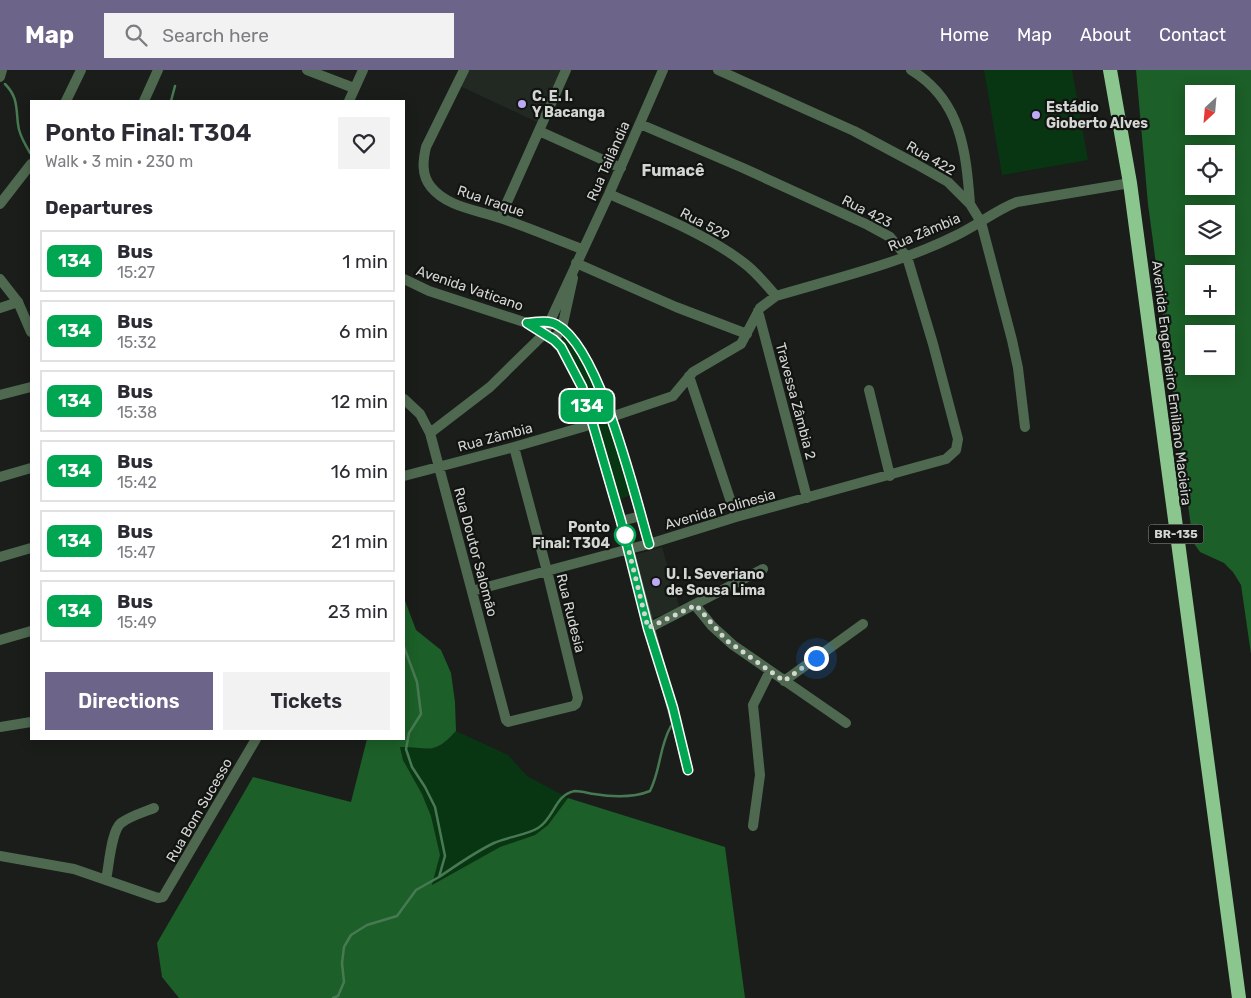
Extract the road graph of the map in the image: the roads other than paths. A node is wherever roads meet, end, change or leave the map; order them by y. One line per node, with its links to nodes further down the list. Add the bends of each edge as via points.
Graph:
1 (2, 70): 12 (street)
2 (81, 70): 14 (street)
3 (158, 70): 15 (street)
4 (307, 70): 13 (street)
5 (363, 70): 13 (street)
6 (464, 70): 25 (street, Rua Iraque, via 426,147 423,159 425,178 446,200)
7 (566, 70): 18 (street)
8 (663, 70): 17 (street, Rua Tailândia)
9 (718, 70): 24 (street, Rua 422, via 854,131 948,182)
10 (911, 70): 24 (street, via 927,81 951,112 963,141)
11 (1110, 70): 21 (highway, Avenida Engenheiro Emiliano Macieira / BR-135)
12 (0, 77)
13 (354, 88): 16 (street)
14 (66, 100)
15 (144, 100)
16 (349, 100)
17 (640, 124): 20 (street, Rua Tailândia); 28 (street, Rua 423, via 868,225 890,237)
18 (538, 131): 20 (street); 25 (street)
19 (30, 165): 23 (street)
20 (620, 168): 22 (street, Rua Tailândia)
21 (1130, 182): 26 (street, Rua Zâmbia, via 1017,202); 87 (highway, Avenida Engenheiro Emiliano Macieira / BR-135)
22 (609, 194): 27 (street, Rua Tailândia); 32 (street, Rua 529, via 722,248 754,272)
23 (0, 204)
24 (970, 204): 26 (street, Rua 422)
25 (500, 218): 27 (street, Rua Iraque)
26 (981, 222): 28 (street, Rua Zâmbia); 50 (street, Rua 422, via 1018,368)
27 (582, 249): 29 (street, Rua Tailândia)
28 (907, 257): 32 (street, Rua Zâmbia); 53 (street, Rua 423, via 958,440 956,450)
29 (576, 263): 36 (street, Rua Tailândia); 38 (street, Rua Tailândia); 41 (street)
30 (0, 279): 33 (street)
31 (405, 279): 37 (street, Avenida Vaticano, via 429,291)
32 (776, 296): 35 (street, Rua Zâmbia)
33 (18, 302): 34 (street); 39 (street)
34 (0, 308)
35 (758, 311): 41 (street, Rua Zâmbia); 59 (street, Travessa Zâmbia 2)
36 (550, 322): 37 (street, Avenida Vaticano); 38 (street, Avenida Vaticano); 40 (street, Rua Tailândia)
37 (527, 323): 40 (street, Avenida Vaticano)
38 (562, 328): 42 (street, Rua Tailândia); 48 (street, Avenida Vaticano, via 578,344)
39 (30, 330)
40 (544, 334): 42 (street, Avenida Vaticano); 51 (street, Rua Tailândia, via 490,387)
41 (747, 334): 43 (street, Rua Zâmbia, via 741,344 710,360)
42 (554, 340): 49 (street, Avenida Vaticano, via 574,369)
43 (689, 376): 48 (street, Rua Zâmbia, via 673,396); 61 (street)
44 (30, 387): 46 (street)
45 (869, 390): 57 (street)
46 (0, 395)
47 (405, 400): 51 (street, Rua Doutor Salomão, via 420,414)
48 (611, 417): 60 (street, Avenida Vaticano)
49 (593, 424): 52 (street, Rua Zâmbia); 62 (street, Avenida Vaticano)
50 (1024, 427)
51 (430, 433): 54 (street, Rua Doutor Salomão)
52 (514, 447): 54 (street, Rua Zâmbia); 68 (street, Rua Rudesia)
53 (946, 459): 57 (street, Avenida Polinesia)
54 (438, 465): 56 (street, Rua Zâmbia); 69 (street, Rua Doutor Salomão)
55 (30, 468): 58 (street)
56 (405, 476)
57 (890, 476): 59 (street, Avenida Polinesia)
58 (0, 477)
59 (807, 498): 61 (street, Avenida Polinesia)
60 (641, 516): 62 (street); 63 (street, Avenida Vaticano)
61 (736, 517): 63 (street, Avenida Polinesia)
62 (621, 521): 65 (street, Avenida Vaticano)
63 (649, 544): 65 (street, Avenida Polinesia)
64 (30, 548): 66 (street)
65 (629, 549): 68 (street, Avenida Polinesia); 72 (street, Avenida Vaticano)
66 (0, 557)
67 (763, 569): 70 (street)
68 (547, 571): 69 (street, Avenida Polinesia); 77 (street, Rua Rudesia, via 578,698 573,706 514,722)
69 (472, 591): 77 (street, Rua Doutor Salomão)
70 (696, 605): 72 (street); 75 (street, via 726,640)
71 (863, 624): 76 (street)
72 (648, 628): 82 (street, Avenida Vaticano)
73 (30, 631): 74 (street)
74 (0, 640)
75 (770, 672): 76 (street); 84 (street, via 753,705 760,775)
76 (784, 681): 79 (street)
77 (506, 720)
78 (30, 722): 80 (street)
79 (846, 723)
80 (0, 726)
81 (255, 740): 86 (street, Rua Bom Sucesso, via 163,897)
82 (688, 770)
83 (154, 808): 86 (street, via 118,826)
84 (753, 826)
85 (0, 856): 86 (street, via 74,869)
86 (106, 880)
87 (1239, 998)

